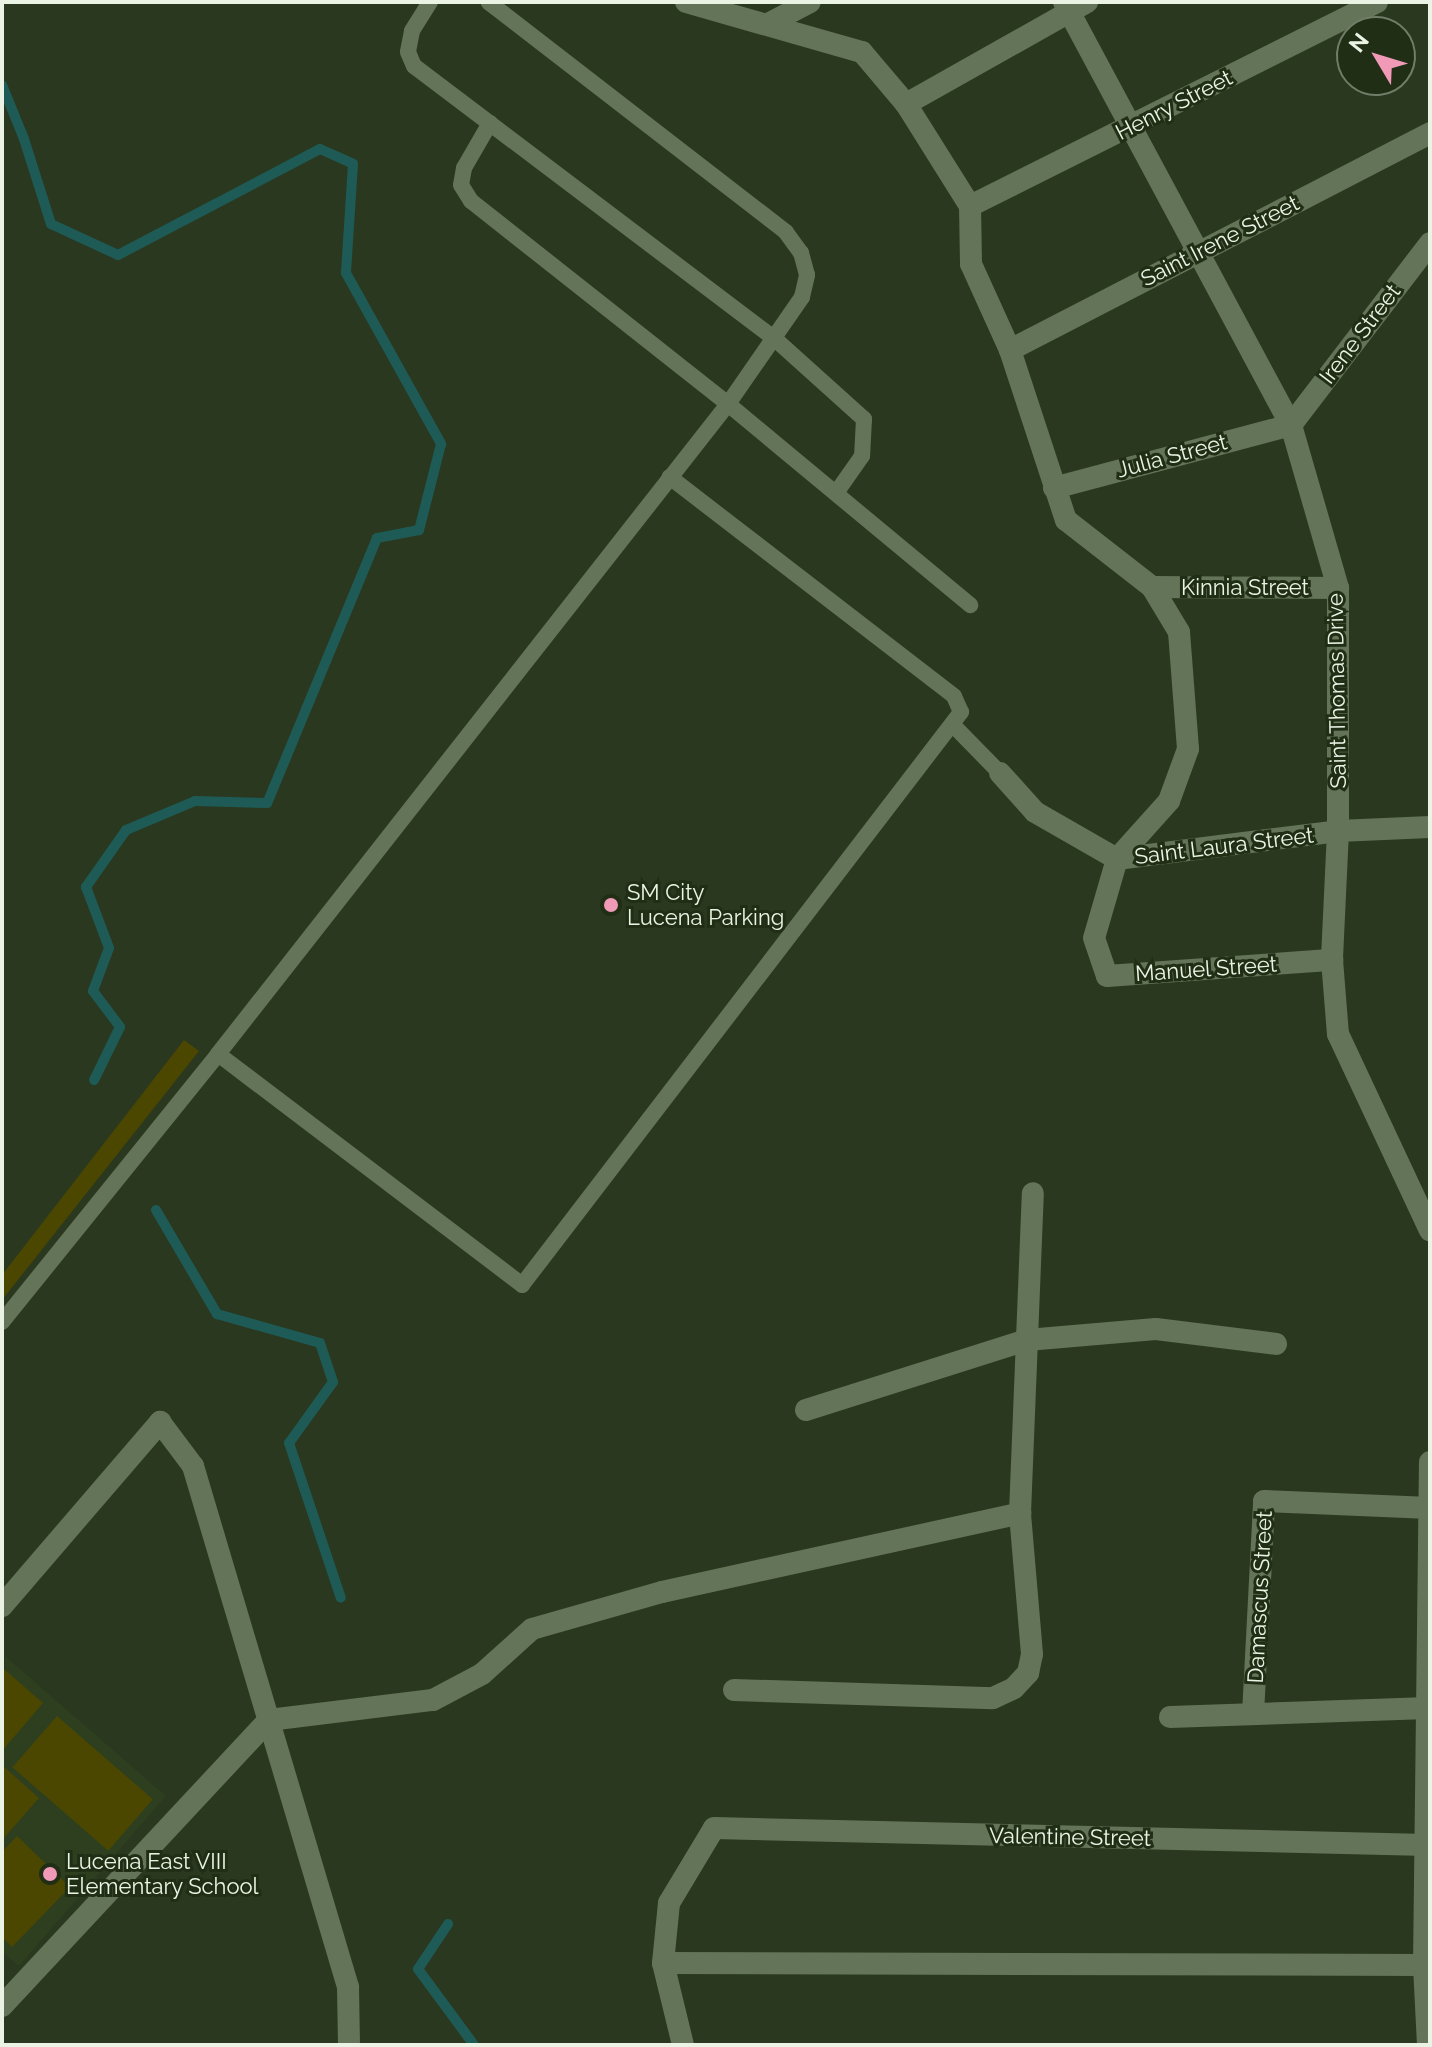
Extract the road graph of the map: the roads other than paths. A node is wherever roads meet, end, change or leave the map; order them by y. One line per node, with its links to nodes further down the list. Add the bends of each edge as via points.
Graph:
1 (430, 2): 9 (lane, via 412,31 408,52 414,66)
2 (488, 2): 15 (lane, via 786,232 801,253 807,275 802,297)
3 (686, 2): 7 (street)
4 (810, 2): 7 (street)
5 (1377, 2): 10 (street, Henry Street)
6 (1074, 5): 8 (street); 10 (street, Saint Thomas Drive)
7 (768, 24): 8 (street, via 862,52)
8 (906, 104): 12 (street)
9 (490, 123): 15 (lane); 17 (lane, via 464,168 461,185 471,201)
10 (1131, 127): 12 (street, Henry Street); 14 (street, Saint Thomas Drive)
11 (1430, 133): 14 (street, Saint Irene Street)
12 (970, 206): 16 (street, via 971,264)
13 (1430, 243): 18 (street, Irene Street)
14 (1199, 251): 16 (street, Saint Irene Street); 18 (street, Saint Thomas Drive)
15 (775, 339): 17 (lane); 21 (lane, via 864,419 862,456)
16 (1010, 350): 20 (street)
17 (728, 404): 19 (lane); 21 (lane)
18 (1291, 425): 20 (street, Julia Street); 23 (street, Saint Thomas Drive)
19 (670, 477): 25 (lane, via 954,696 961,712); 31 (lane)
20 (1054, 488): 22 (street, via 1066,520)
21 (836, 493): 24 (lane)
22 (1152, 587): 23 (street, Kinnia Street); 29 (street, via 1179,632 1188,749 1169,801)
23 (1338, 588): 28 (street, Saint Thomas Drive)
24 (970, 605)
25 (953, 725): 26 (lane); 31 (lane, via 522,1285)
26 (1000, 773): 29 (street, Saint Laura Street, via 1035,812)
27 (1430, 827): 28 (street, Saint Laura Street)
28 (1338, 831): 29 (street, Saint Laura Street); 30 (street, Saint Thomas Drive)
29 (1117, 859): 30 (street, Manuel Street, via 1094,938 1107,976)
30 (1332, 960): 33 (street, Saint Thomas Drive, via 1338,1034)
31 (218, 1054): 34 (lane)
32 (1033, 1193): 35 (street)
33 (1430, 1230)
34 (2, 1322)
35 (1027, 1340): 36 (street, via 1156,1329); 37 (street); 40 (street)
36 (1276, 1344)
37 (806, 1410)
38 (1430, 1462): 39 (street)
39 (1430, 1508): 43 (street); 44 (street, Damascus Street, via 1264,1501)
40 (1020, 1513): 42 (street, via 1032,1654 1028,1673 1014,1688 993,1698); 46 (street, via 662,1592 532,1629 482,1674 433,1700)
41 (2, 1606): 46 (street, via 160,1422 193,1466)
42 (734, 1690)
43 (1428, 1708): 44 (street); 47 (street)
44 (1253, 1714): 45 (street)
45 (1170, 1717)
46 (269, 1720): 50 (street); 52 (street, via 348,1987)
47 (1427, 1845): 48 (street, Valentine Street, via 714,1828 669,1903); 49 (street)
48 (663, 1963): 49 (street); 53 (street)
49 (1424, 1965): 51 (street)
50 (2, 2006)
51 (1428, 2006): 54 (street)
52 (349, 2045)
53 (683, 2045)
54 (1428, 2045)

